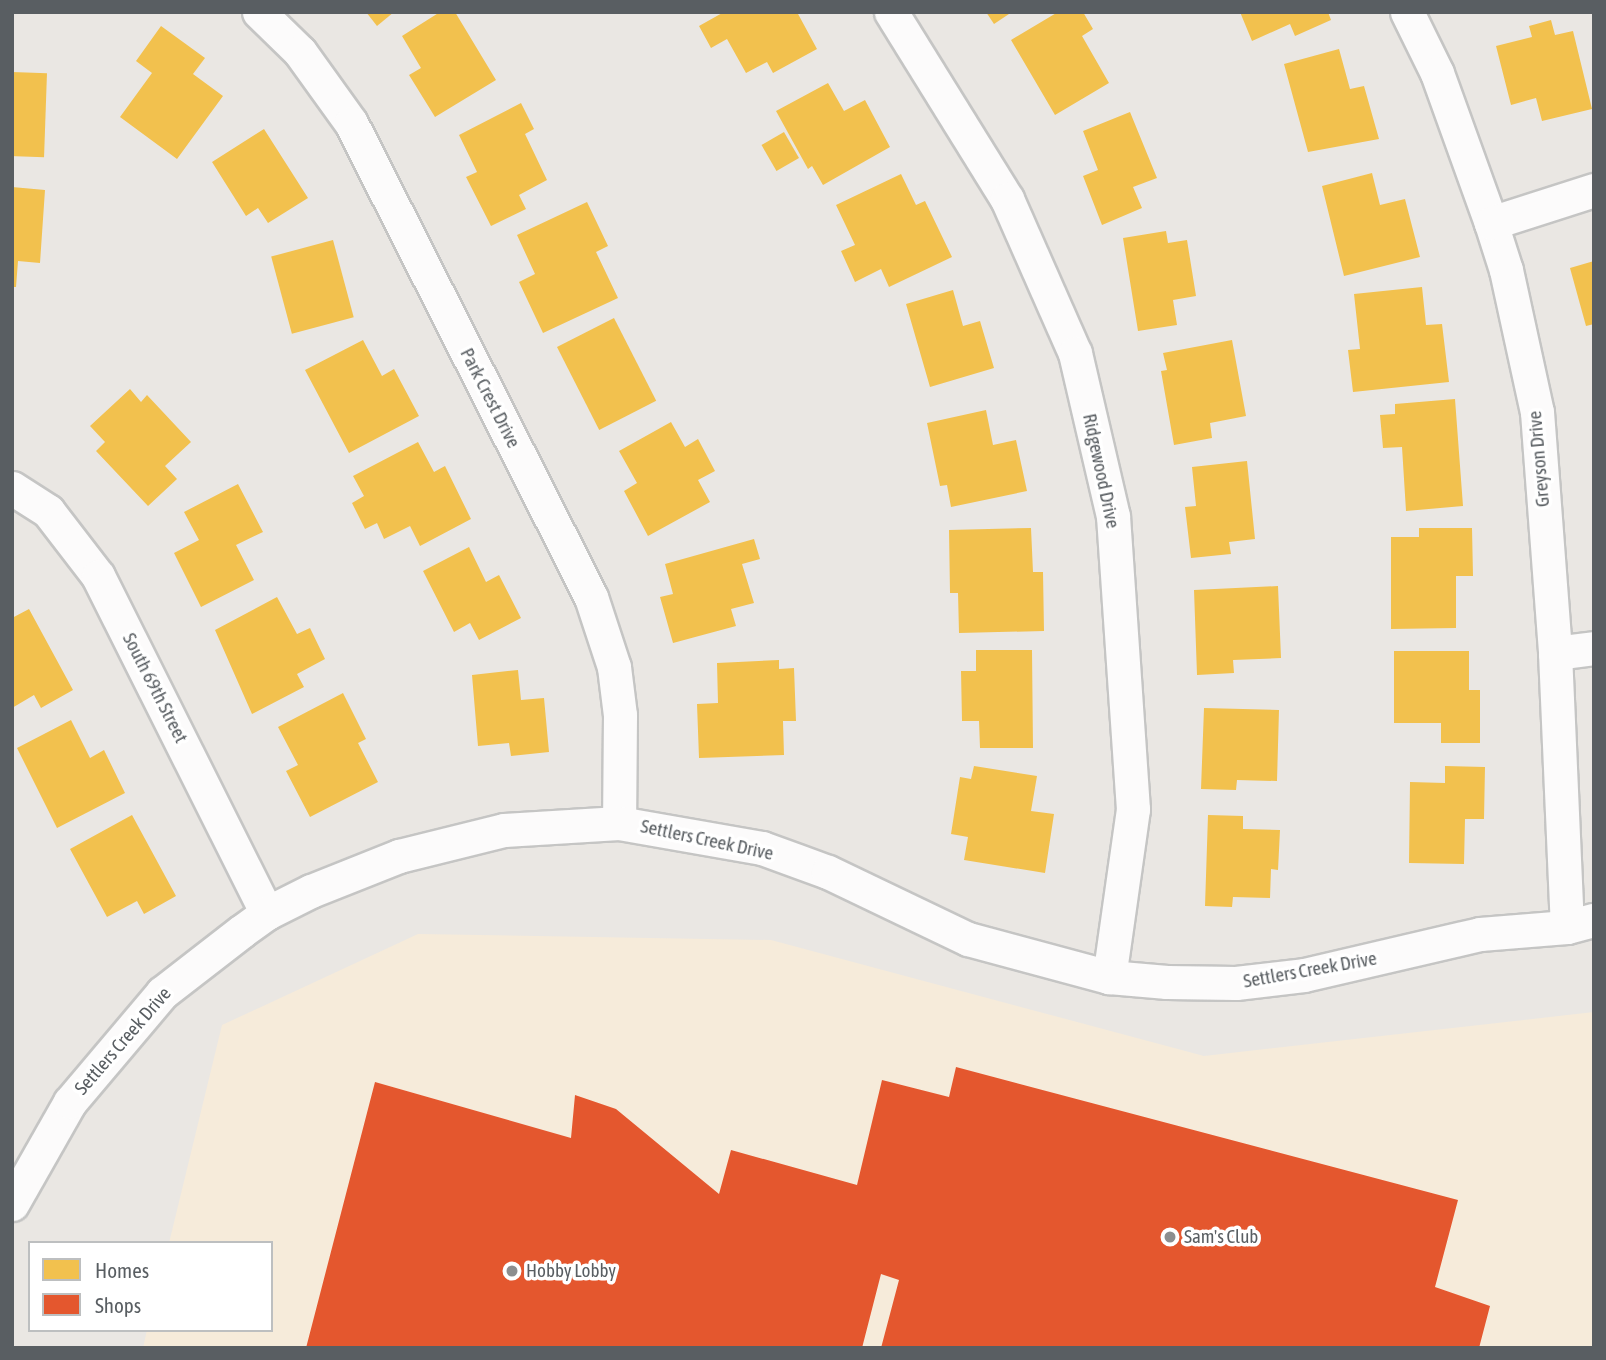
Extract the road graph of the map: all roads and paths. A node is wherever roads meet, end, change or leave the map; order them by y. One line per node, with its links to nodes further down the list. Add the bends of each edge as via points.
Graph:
1 (259, 12): 9 (street, Park Crest Drive, via 300,52 351,123 591,597 614,667 620,715)
2 (891, 12): 12 (street, Ridgewood Drive, via 1007,199 1074,354 1113,516 1133,809)
3 (1407, 12): 5 (street, Greyson Drive, via 1437,73)
4 (1594, 190): 5 (street)
5 (1491, 223): 8 (street, Greyson Drive, via 1506,270 1536,412)
6 (12, 488): 10 (street, South 69th Street, via 48,511 98,576)
7 (1594, 648): 8 (street)
8 (1555, 653): 11 (street, Greyson Drive)
9 (619, 822): 10 (street, Settlers Creek Drive, via 504,830 399,856); 12 (street, Settlers Creek Drive, via 762,848 828,872 968,939)
10 (267, 913): 13 (street, Settlers Creek Drive, via 162,993 70,1102)
11 (1585, 930): 12 (street, Settlers Creek Drive, via 1480,934 1304,975 1236,983)
12 (1109, 977)
13 (12, 1203)

